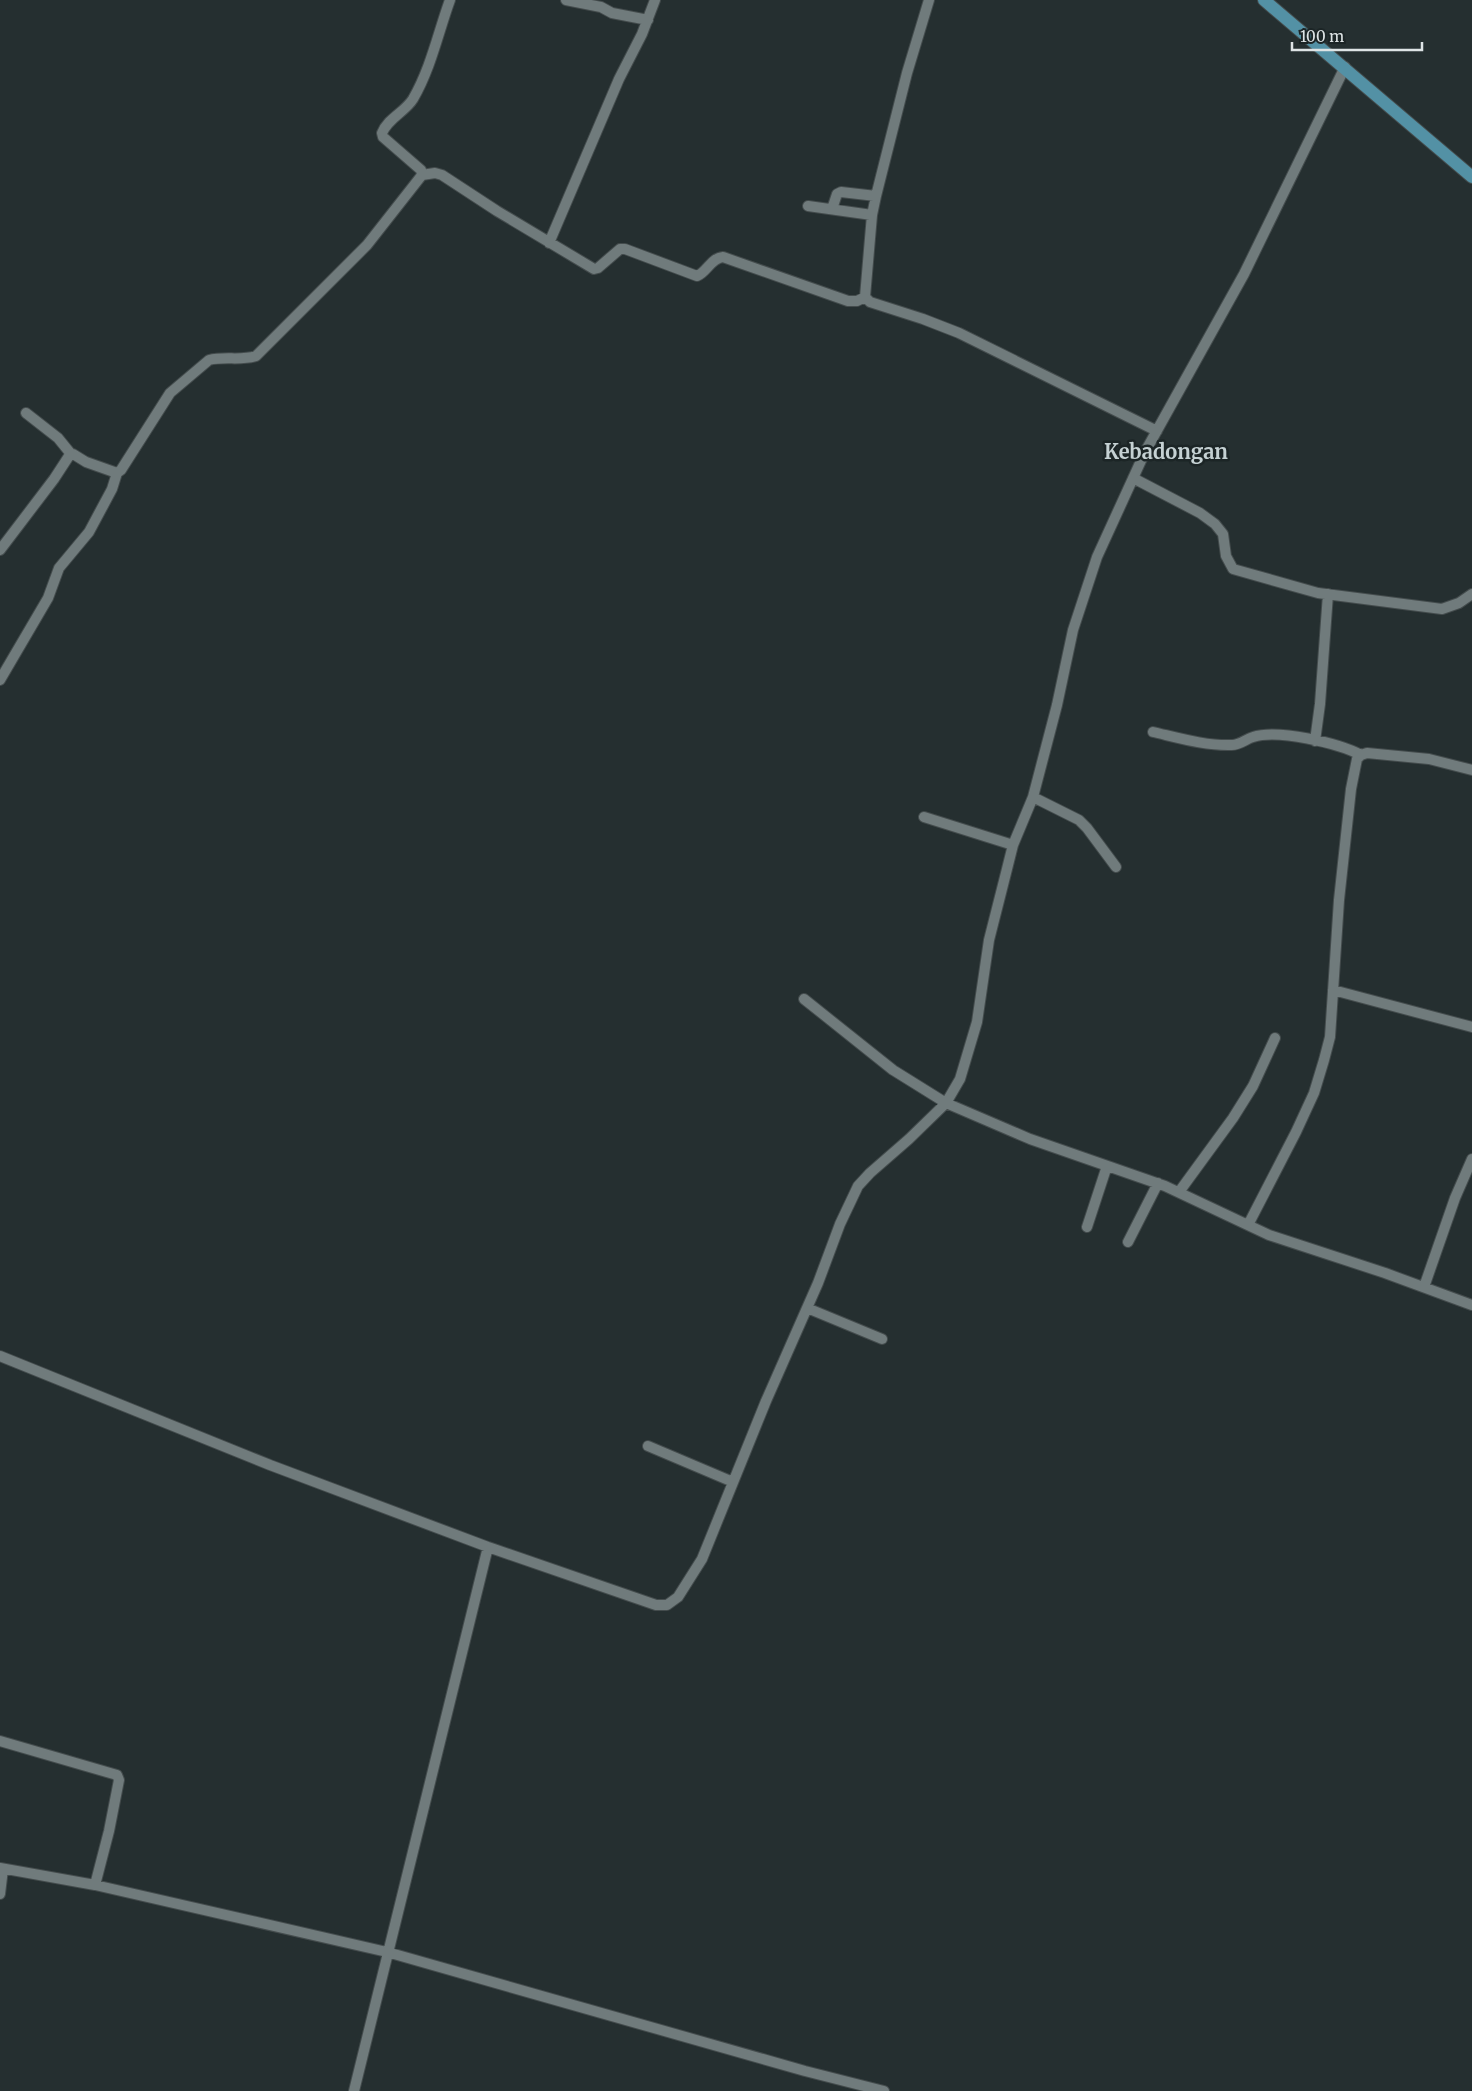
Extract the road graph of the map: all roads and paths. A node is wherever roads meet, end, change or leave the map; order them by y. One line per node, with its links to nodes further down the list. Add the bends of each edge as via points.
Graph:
1 (450, 0): 8 (street, via 436,44 412,99 388,122 382,133 421,170)
2 (566, 0): 6 (street)
3 (655, 0): 6 (street)
4 (929, 0): 10 (street)
5 (1264, 0): 7 (main road)
6 (648, 20): 14 (street, via 619,79)
7 (1345, 67): 9 (main road); 17 (street, via 1244,274)
8 (422, 175): 14 (street, via 442,175); 19 (street, via 367,245 256,356 209,360 170,393)
9 (1472, 177)
10 (876, 196): 12 (street, via 841,192 837,194); 13 (street)
11 (808, 206): 12 (street)
12 (832, 209): 13 (street)
13 (872, 215): 15 (street)
14 (549, 243): 15 (street, via 596,269 620,249 697,276 722,257 848,301 857,302)
15 (865, 297): 17 (street, via 870,302 959,333)
16 (26, 413): 18 (street, via 58,438)
17 (1157, 431): 20 (street)
18 (71, 454): 19 (street); 21 (street)
19 (116, 473): 24 (street, via 112,489 89,532 59,568 48,598)
20 (1133, 478): 22 (street, via 1215,524 1223,534 1226,556 1233,569); 29 (street, via 1097,557 1074,630)
21 (2, 545)
22 (1328, 594): 23 (street, via 1442,608 1459,603); 26 (street)
23 (1472, 594)
24 (0, 680)
25 (1153, 732): 26 (street, via 1192,741 1234,745 1254,736 1280,735)
26 (1315, 741): 27 (street, via 1347,748)
27 (1361, 755): 28 (street, via 1430,759); 33 (street, via 1355,766 1351,789)
28 (1472, 770)
29 (1033, 797): 31 (street); 32 (street, via 1079,820)
30 (924, 817): 31 (street)
31 (1013, 845): 37 (street, via 989,940 978,1022 960,1080)
32 (1116, 867)
33 (1333, 990): 35 (street); 42 (street, via 1330,1037 1314,1093)
34 (804, 999): 37 (street, via 894,1070)
35 (1472, 1027)
36 (1275, 1038): 41 (street, via 1238,1110)
37 (946, 1103): 39 (street, via 1030,1139); 47 (street, via 858,1186)
38 (1472, 1159): 45 (street)
39 (1107, 1166): 40 (street); 43 (street)
40 (1158, 1183): 41 (street); 44 (street)
41 (1179, 1192): 42 (street)
42 (1248, 1225): 45 (street)
43 (1087, 1227)
44 (1128, 1242)
45 (1424, 1287): 46 (street)
46 (1472, 1304)
47 (807, 1308): 48 (street); 51 (street)
48 (882, 1339)
49 (0, 1356): 52 (street, via 270,1465)
50 (648, 1446): 51 (street)
51 (733, 1482): 52 (street, via 702,1559 678,1597 667,1605 656,1605)
52 (488, 1547): 57 (street)
53 (0, 1741): 55 (street, via 117,1775 119,1780 109,1831)
54 (2, 1869): 55 (street); 56 (street)
55 (95, 1885): 57 (street)
56 (0, 1894)
57 (387, 1952): 58 (street); 59 (street)
58 (354, 2091)
59 (884, 2091)

